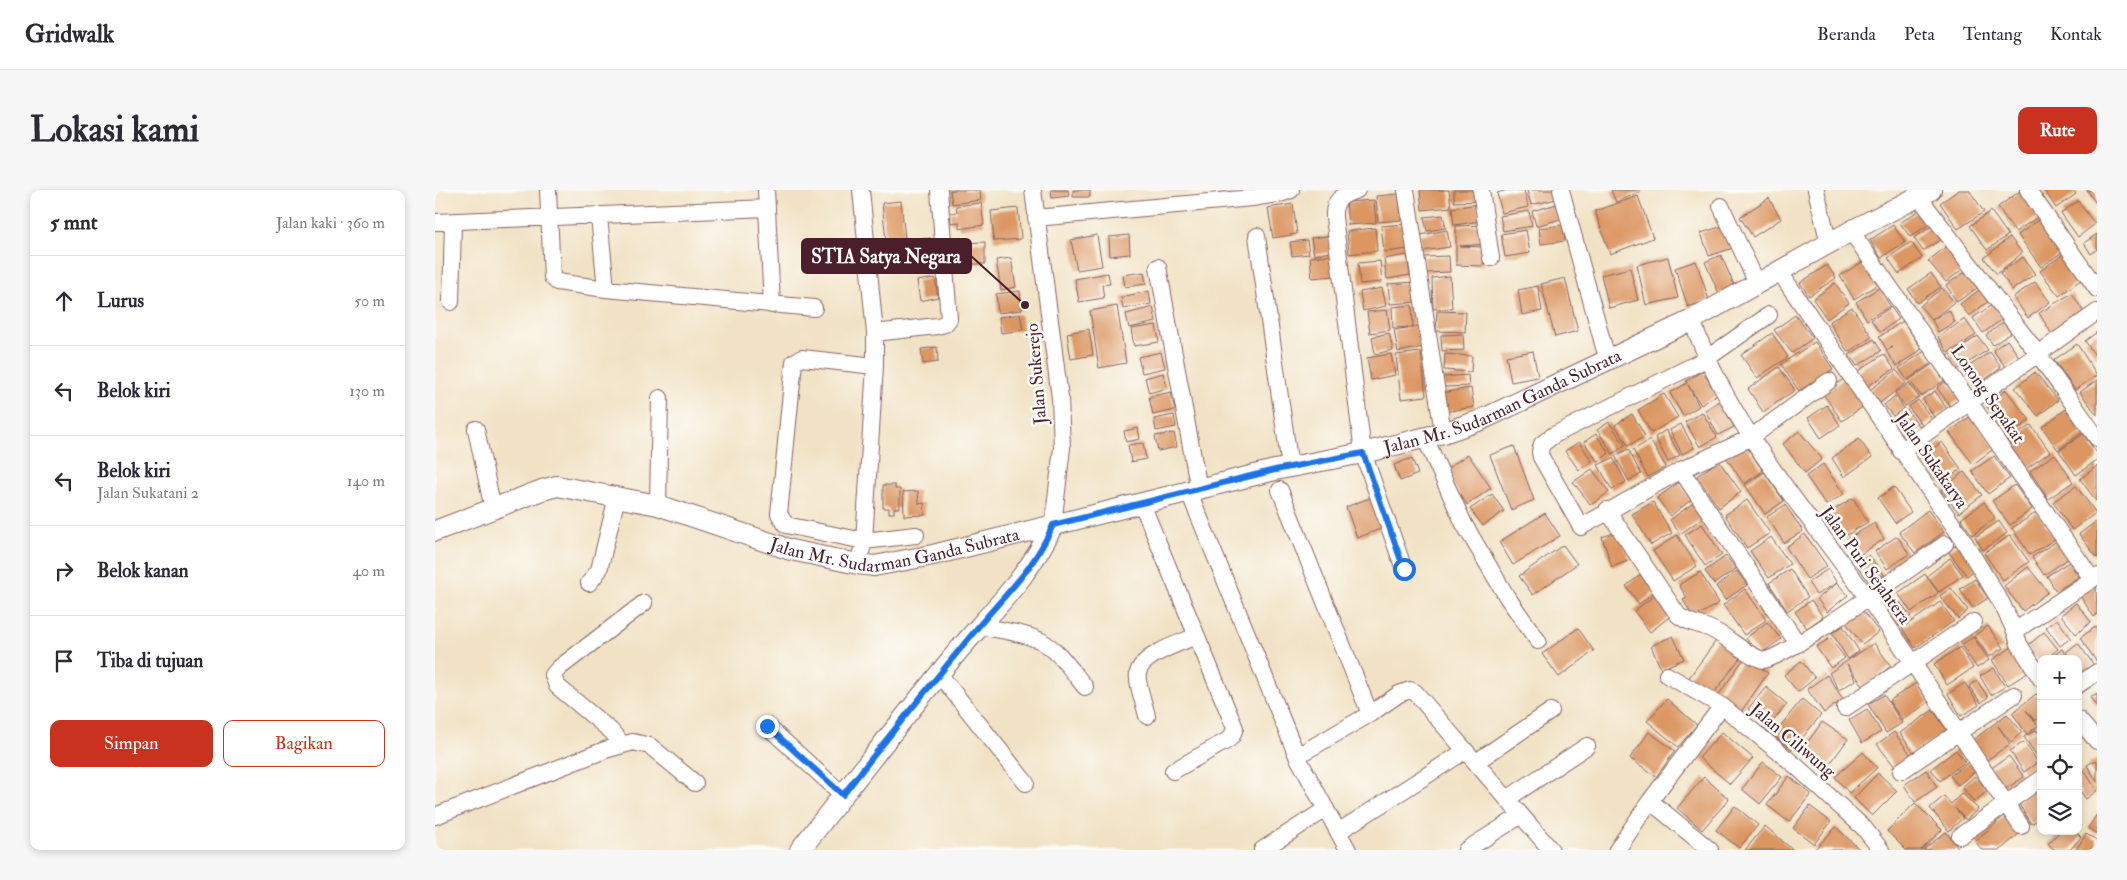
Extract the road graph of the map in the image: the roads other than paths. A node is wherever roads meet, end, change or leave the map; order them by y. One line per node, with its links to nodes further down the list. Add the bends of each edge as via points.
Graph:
1 (548, 190): 17 (street)
2 (766, 190): 15 (street)
3 (861, 190): 36 (street)
4 (939, 190): 36 (street, via 949,319 937,326)
5 (1033, 190): 18 (street, Jalan Sukerejo)
6 (1291, 190): 18 (street, via 1251,198)
7 (1357, 190): 49 (street, via 1339,198 1334,211)
8 (1406, 190): 45 (street)
9 (1481, 190): 24 (street)
10 (1561, 190): 39 (street)
11 (1816, 190): 23 (street)
12 (2028, 190): 28 (street)
13 (1923, 192): 21 (street, Jalan Mr. Sudarman Ganda Subrata); 37 (street)
14 (1721, 206): 27 (street)
15 (767, 208): 16 (street); 31 (street)
16 (599, 216): 17 (street); 29 (street)
17 (548, 217): 20 (street); 29 (street, via 554,281)
18 (1037, 218): 59 (street, Jalan Sukerejo, via 1062,423)
19 (435, 222): 20 (street)
20 (453, 222): 30 (street)
21 (1851, 232): 23 (street, Jalan Mr. Sudarman Ganda Subrata); 43 (street, Lorong Sepakat)
22 (1257, 236): 50 (street)
23 (1829, 244): 26 (street, Jalan Mr. Sudarman Ganda Subrata)
24 (1491, 258)
25 (1158, 268): 53 (street)
26 (1779, 272): 27 (street, Jalan Mr. Sudarman Ganda Subrata); 48 (street, Jalan Sukakarya)
27 (1757, 283): 35 (street, Jalan Mr. Sudarman Ganda Subrata)
28 (2097, 289)
29 (606, 290): 31 (street)
30 (451, 302)
31 (772, 305): 32 (street)
32 (814, 308)
33 (2097, 312): 37 (street)
34 (1769, 316): 38 (street)
35 (1692, 320): 38 (street, Jalan Puri Sejahtera); 39 (street, Jalan Mr. Sudarman Ganda Subrata)
36 (875, 333): 40 (street)
37 (2037, 354): 43 (street); 47 (street)
38 (1706, 359): 46 (street, Jalan Puri Sejahtera); 58 (street, via 1569,426 1542,444 1541,457 1581,527)
39 (1608, 362): 45 (street, Jalan Mr. Sudarman Ganda Subrata, via 1509,408)
40 (875, 366): 62 (street); 62 (street, via 802,358 795,362 779,514 786,525)
41 (1829, 381): 46 (street)
42 (660, 398): 56 (street)
43 (1970, 402): 48 (street); 66 (street, Lorong Sepakat)
44 (476, 429): 57 (street)
45 (1434, 436): 49 (street, Jalan Mr. Sudarman Ganda Subrata); 74 (street, via 1452,501 1507,597)
46 (1750, 438): 51 (street); 68 (street, Jalan Puri Sejahtera)
47 (2097, 438)
48 (1901, 451): 72 (street, Jalan Sukakarya, via 1960,535)
49 (1363, 453): 50 (street, Jalan Mr. Sudarman Ganda Subrata); 65 (street)
50 (1290, 467): 53 (street, Jalan Mr. Sudarman Ganda Subrata)
51 (1681, 470): 58 (street); 75 (street)
52 (1280, 490): 87 (street)
53 (1194, 491): 55 (street, Jalan Mr. Sudarman Ganda Subrata); 95 (street)
54 (617, 497): 56 (street, Jalan Mr. Sudarman Ganda Subrata); 57 (street, Jalan Mr. Sudarman Ganda Subrata, via 557,486); 67 (street, via 602,561)
55 (1142, 504): 59 (street, Jalan Mr. Sudarman Ganda Subrata); 73 (street)
56 (658, 506): 64 (street, Jalan Mr. Sudarman Ganda Subrata, via 791,550)
57 (493, 508): 60 (street, Jalan Mr. Sudarman Ganda Subrata)
58 (1607, 510): 75 (street, via 1674,611 1682,618 1720,633 1763,660 1770,660)
59 (1053, 525): 64 (street, Jalan Mr. Sudarman Ganda Subrata, via 933,555 874,566); 71 (street, via 1025,574)
60 (435, 531)
61 (916, 535): 62 (street)
62 (864, 541): 64 (street)
63 (1945, 544): 68 (street)
64 (858, 564)
65 (1404, 569)
66 (2095, 578): 72 (street)
67 (589, 583)
68 (1867, 597): 75 (street); 76 (street, Jalan Puri Sejahtera)
69 (644, 603): 93 (street, via 553,675 557,686 611,730)
70 (1974, 622): 76 (street)
71 (979, 626): 79 (street); 82 (street, via 1040,641 1061,658)
72 (2015, 631): 78 (street, Jalan Sukakarya, via 2019,644)
73 (1197, 636): 88 (street, via 1158,653 1140,667 1137,674); 97 (street, via 1234,724 1234,733 1228,740)
74 (1537, 641)
75 (1798, 644)
76 (1912, 664): 85 (street); 91 (street, Jalan Puri Sejahtera)
77 (2097, 672): 81 (street)
78 (2037, 673)
79 (939, 674): 101 (street); 102 (street)
80 (1667, 675): 84 (street, Jalan Ciliwung)
81 (2082, 682)
82 (1085, 687)
83 (2014, 695): 91 (street)
84 (1722, 706): 104 (street); 119 (street, Jalan Ciliwung, via 1796,766 1864,828)
85 (1845, 708)
86 (1551, 711): 96 (street)
87 (1370, 714): 95 (street); 96 (street, via 1399,694 1410,690 1415,692)
88 (1147, 716)
89 (2082, 723): 92 (street)
90 (767, 726): 102 (street)
91 (1958, 733): 98 (street); 105 (street, Jalan Puri Sejahtera)
92 (2097, 741)
93 (623, 745): 100 (street, via 633,742 650,746); 107 (street)
94 (1587, 746): 103 (street)
95 (1297, 756): 106 (street)
96 (1470, 757): 103 (street); 110 (street)
97 (1173, 771)
98 (1901, 771)
99 (2037, 782): 105 (street)
100 (695, 783)
101 (1026, 783)
102 (843, 795): 112 (street)
103 (1507, 799): 108 (street)
104 (1650, 801): 117 (street); 118 (street)
105 (2006, 804): 109 (street, Jalan Puri Sejahtera); 111 (street)
106 (1326, 809): 110 (street); 113 (street)
107 (435, 816)
108 (1520, 816): 115 (street); 116 (street)
109 (2021, 826)
110 (1338, 832): 114 (street)
111 (1960, 836)
112 (801, 850)
113 (1261, 850)
114 (1348, 850)
115 (1466, 850)
116 (1551, 850)
117 (1617, 850)
118 (1710, 850)
119 (1881, 850)

